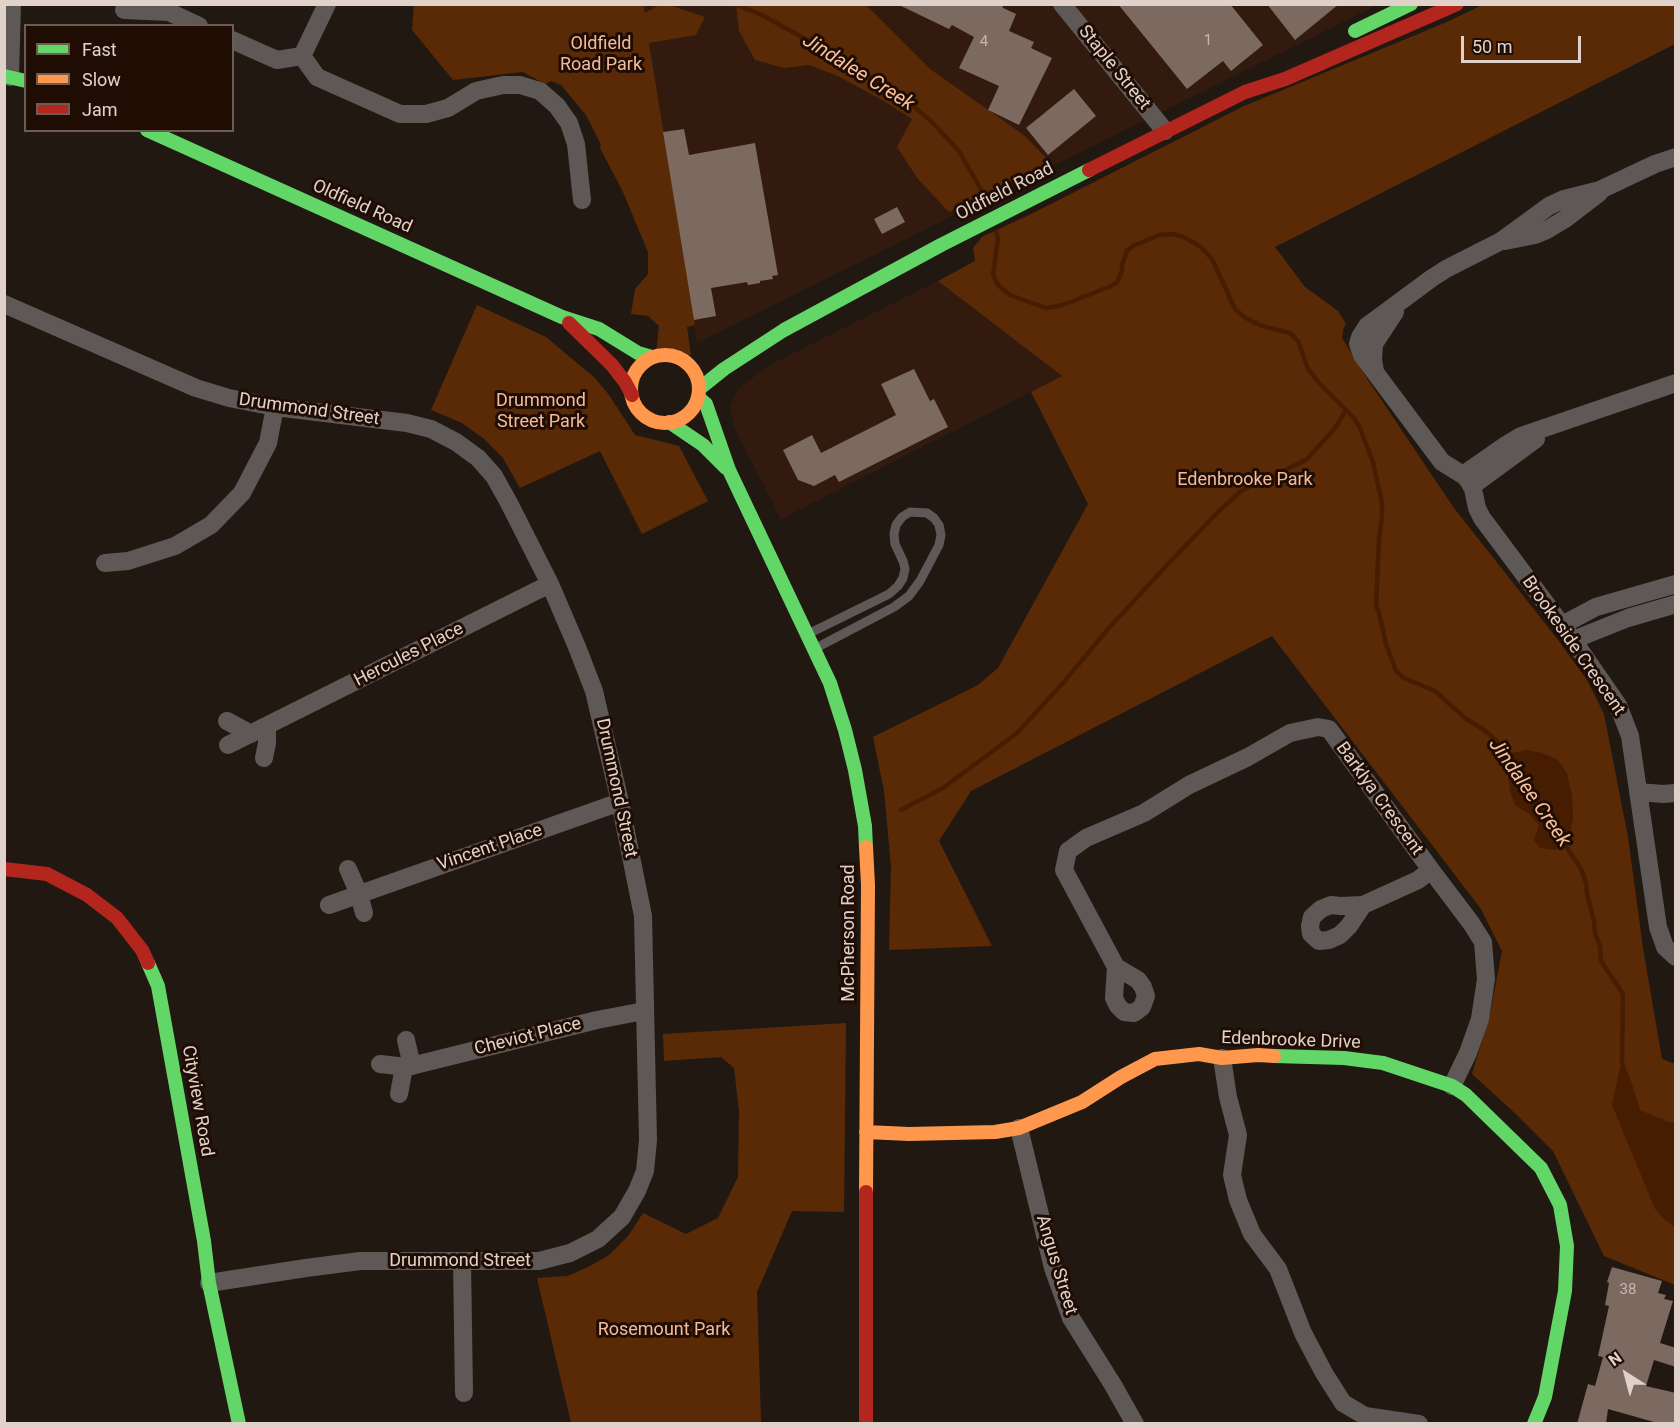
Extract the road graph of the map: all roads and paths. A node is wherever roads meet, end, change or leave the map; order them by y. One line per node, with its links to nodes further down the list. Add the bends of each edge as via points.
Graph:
1 (12, 4): 12 (street)
2 (327, 4): 10 (street)
3 (1062, 4): 14 (street, Staple Street)
4 (1411, 4): 8 (street)
5 (1452, 6): 13 (street, Oldfield Road, via 1285,79)
6 (120, 13): 7 (street, via 170,12)
7 (195, 24)
8 (1339, 39)
9 (234, 41): 10 (street, via 277,60)
10 (302, 56): 19 (street, via 316,77 400,114 426,114 448,108 476,91 503,85 540,91 569,123 576,144)
11 (1288, 63): 13 (street, Oldfield Road)
12 (13, 78)
13 (1245, 92): 14 (street, Oldfield Road)
14 (1165, 131): 22 (street, Oldfield Road)
15 (151, 132): 21 (street, Oldfield Road)
16 (1676, 148): 18 (street)
17 (1676, 157): 18 (street)
18 (1655, 164): 33 (street, via 1606,188 1553,204 1495,244 1446,269 1371,323 1360,337 1361,352 1439,459)
19 (582, 200)
20 (4, 304): 30 (street, Drummond Street, via 196,388)
21 (562, 317): 24 (street, Oldfield Road, via 599,329 638,353); 29 (street, Oldfield Road, via 612,364)
22 (784, 330): 23 (street, Oldfield Road); 28 (street, Oldfield Road, via 724,369)
23 (722, 355)
24 (652, 357): 26 (street, via 674,356); 29 (street, via 635,373)
25 (706, 361): 26 (street)
26 (692, 368): 28 (street)
27 (1676, 383): 33 (street, via 1516,438)
28 (698, 393): 31 (street, via 687,414); 32 (street, via 706,404)
29 (632, 395): 31 (street, via 635,405 649,419)
30 (274, 407): 34 (street, via 268,443 242,493 211,525 175,546 128,561); 35 (street, Drummond Street, via 407,423 431,429 456,442 494,476)
31 (669, 422): 32 (street, via 703,445)
32 (729, 470): 41 (street, McPherson Road)
33 (1468, 481): 40 (street, Brookeside Crescent, via 1482,518)
34 (105, 563)
35 (550, 584): 44 (street, Hercules Place); 49 (street, Drummond Street, via 594,691)
36 (1676, 584): 40 (street, via 1596,607)
37 (877, 600): 39 (lane); 39 (lane, via 889,594 903,578 905,569 895,544 896,525 910,512 927,513 939,525 939,545 909,597); 41 (lane)
38 (1676, 604): 40 (street)
39 (883, 612): 42 (lane)
40 (1567, 632): 47 (street, Brookeside Crescent, via 1626,722)
41 (808, 634): 42 (street, McPherson Road)
42 (814, 649): 67 (street, McPherson Road, via 845,730 865,826)
43 (227, 721): 44 (street)
44 (259, 730): 45 (street, Hercules Place); 46 (street, via 267,743)
45 (228, 745)
46 (264, 758)
47 (1638, 792): 48 (street); 57 (street, Brookeside Crescent, via 1659,927 1665,947)
48 (1676, 793)
49 (620, 802): 53 (street, Vincent Place); 59 (street, Drummond Street, via 643,916)
50 (4, 869): 69 (street, Cityview Road, via 47,874 87,895 117,918 142,950 158,986)
51 (348, 869): 53 (street)
52 (1431, 870): 55 (street); 58 (street, Barklya Crescent, via 1329,729 1317,727 1290,733 1144,813 1086,838 1068,851 1064,870); 64 (street, Barklya Crescent, via 1483,942 1485,955 1480,1019)
53 (359, 894): 54 (street, Vincent Place); 56 (street)
54 (330, 905)
55 (1363, 906)
56 (364, 913)
57 (1676, 957)
58 (1116, 967)
59 (644, 1011): 63 (street, Cheviot Place); 68 (street, Drummond Street, via 648,1140 645,1172 622,1217 598,1239 570,1253 539,1261)
60 (406, 1040): 63 (street)
61 (1222, 1058): 64 (street, Edenbrooke Drive, via 1344,1058 1383,1063); 66 (street, Edenbrooke Drive, via 1199,1054 1155,1059 1082,1102); 74 (street, via 1238,1135 1232,1175 1238,1200 1252,1234 1278,1269 1318,1363 1343,1403 1365,1416)
62 (380, 1064): 63 (street, Cheviot Place)
63 (408, 1067): 65 (street)
64 (1452, 1086): 75 (street, Edenbrooke Drive, via 1541,1168 1560,1204 1567,1246 1565,1291 1545,1397)
65 (399, 1094)
66 (1019, 1128): 67 (street, Edenbrooke Drive, via 995,1132); 73 (street, Angus Street, via 1053,1268 1071,1318)
67 (866, 1132): 72 (street, McPherson Road)
68 (462, 1261): 69 (street, Drummond Street, via 360,1261); 70 (street)
69 (209, 1283): 71 (street, Cityview Road)
70 (464, 1393)
71 (238, 1424)
72 (866, 1424)
73 (1135, 1424)
74 (1419, 1424)
75 (1534, 1424)

